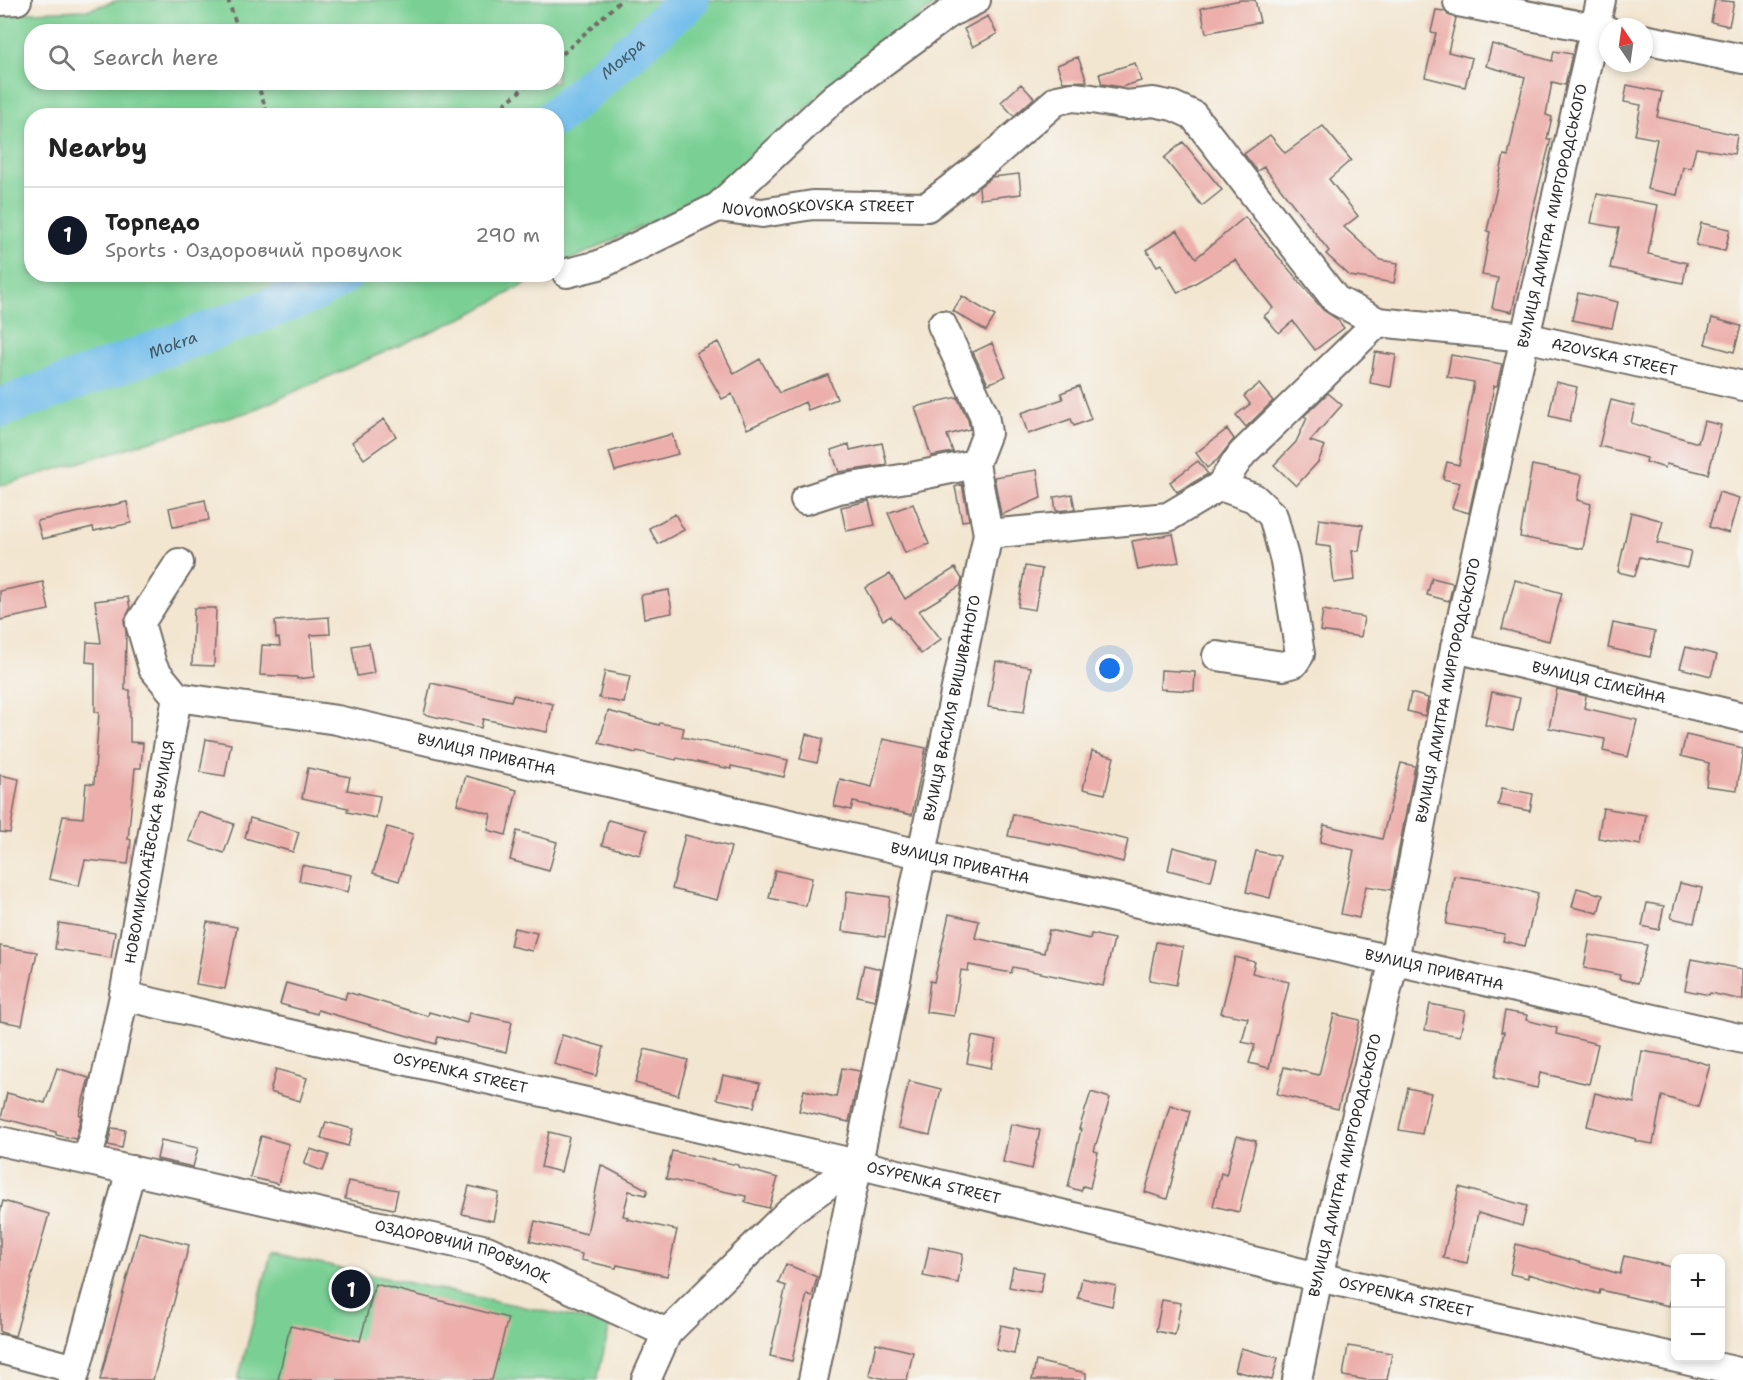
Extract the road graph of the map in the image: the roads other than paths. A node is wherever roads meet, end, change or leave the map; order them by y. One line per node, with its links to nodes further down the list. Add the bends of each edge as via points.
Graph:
1 (17, 0): 4 (street)
2 (976, 0): 11 (street, via 949,13 835,97)
3 (1602, 0): 6 (street, ВУЛИЦЯ ДМИТРА МИРГОРОДСЬКОГО)
4 (0, 1)
5 (1458, 2): 7 (street)
6 (1602, 18)
7 (1599, 29)
8 (1653, 41): 10 (street)
9 (1599, 42): 15 (street, ВУЛИЦЯ ДМИТРА МИРГОРОДСЬКОГО)
10 (1743, 59)
11 (718, 207): 12 (street, NOVOMOSKOVSKA STREET, via 599,265); 13 (street, NOVOMOSKOVSKA STREET, via 762,213 813,205 927,207 1057,100 1073,97 1127,105 1153,102 1193,115 1336,300)
12 (567, 273)
13 (1378, 322): 15 (street, AZOVSKA STREET); 18 (street, via 1242,454)
14 (942, 325): 17 (street, via 984,415 987,433)
15 (1526, 337): 16 (street, AZOVSKA STREET); 22 (street, ВУЛИЦЯ ДМИТРА МИРГОРОДСЬКОГО)
16 (1743, 386)
17 (975, 464): 19 (street, via 838,489); 20 (street)
18 (1220, 486): 20 (street, via 1168,517); 23 (street, via 1254,498 1273,516 1285,561 1300,654 1294,663 1283,666)
19 (805, 500)
20 (988, 534): 26 (street, ВУЛИЦЯ ВАСИЛЯ ВИШИВАНОГО)
21 (179, 563): 24 (street, via 140,623 153,668)
22 (1455, 648): 25 (street, ВУЛИЦЯ СІМЕЙНА); 27 (street, ВУЛИЦЯ ДМИТРА МИРГОРОДСЬКОГО)
23 (1217, 656)
24 (177, 697): 26 (street, ВУЛИЦЯ ПРИВАТНА, via 337,720); 28 (street, НОВОМИКОЛАЇВСЬКА ВУЛИЦЯ)
25 (1743, 717)
26 (920, 854): 27 (street, ВУЛИЦЯ ПРИВАТНА); 32 (street, ВУЛИЦЯ ВАСИЛЯ ВИШИВАНОГО)
27 (1394, 960): 29 (street, ВУЛИЦЯ ПРИВАТНА); 34 (street, ВУЛИЦЯ ДМИТРА МИРГОРОДСЬКОГО)
28 (124, 996): 31 (street, НОВОМИКОЛАЇВСЬКА ВУЛИЦЯ); 32 (street, OSYPENKA STREET)
29 (1743, 1039)
30 (0, 1141): 31 (street, ОЗДОРОВЧИЙ ПРОВУЛОК)
31 (88, 1160): 33 (street, ОЗДОРОВЧИЙ ПРОВУЛОК)
32 (857, 1164): 34 (street, OSYPENKA STREET); 35 (street, via 790,1211); 40 (street, ВУЛИЦЯ ВАСИЛЯ ВИШИВАНОГО)
33 (131, 1170): 35 (street, ОЗДОРОВЧИЙ ПРОВУЛОК, via 487,1250); 38 (street)
34 (1318, 1277): 37 (street, OSYPENKA STREET); 41 (street, ВУЛИЦЯ ДМИТРА МИРГОРОДСЬКОГО)
35 (667, 1333): 39 (street)
36 (0, 1349): 38 (street)
37 (1743, 1373)
38 (74, 1375)
39 (646, 1380)
40 (813, 1380)
41 (1297, 1380)

